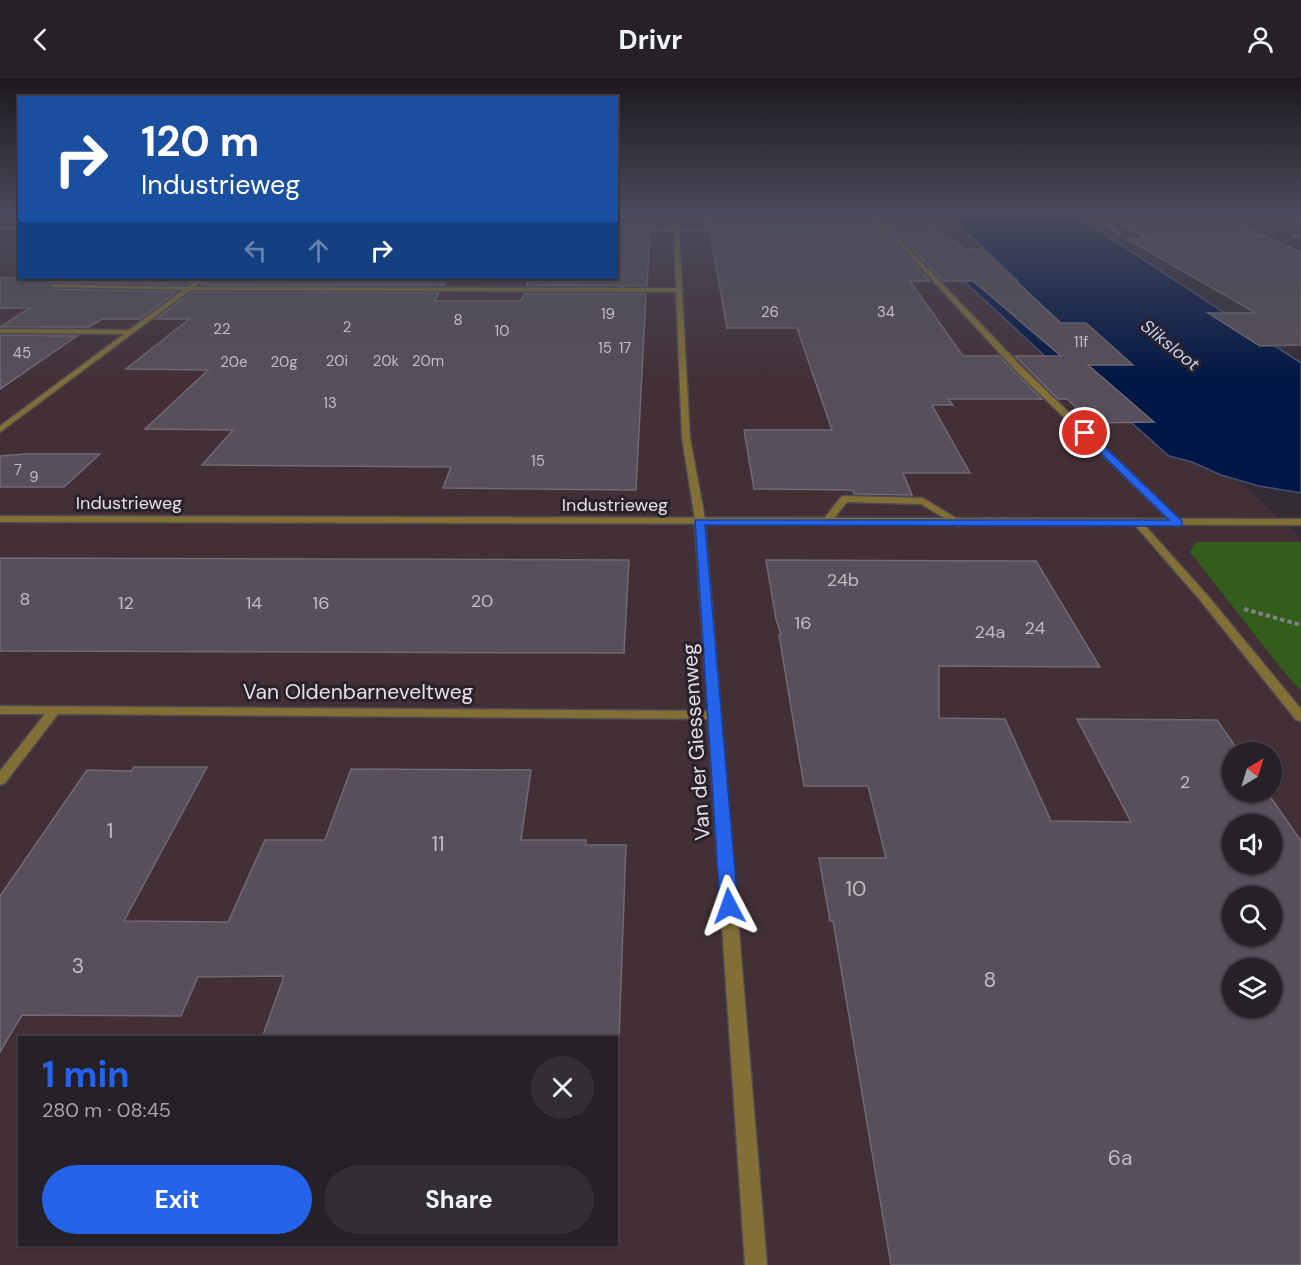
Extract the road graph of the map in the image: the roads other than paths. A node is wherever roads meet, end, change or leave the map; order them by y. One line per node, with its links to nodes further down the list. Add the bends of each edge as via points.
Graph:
1 (680, 271): 6 (street, Van der Giessenweg)
2 (927, 271): 18 (street, via 1019,369)
3 (202, 279): 5 (street)
4 (52, 285): 5 (street)
5 (189, 288): 6 (street); 8 (street)
6 (681, 290): 13 (street, Van der Giessenweg, via 686,438)
7 (0, 331): 8 (street)
8 (131, 332): 10 (street)
9 (10, 414): 10 (street)
10 (20, 414): 11 (street)
11 (0, 429)
12 (0, 519): 13 (street, Industrieweg)
13 (699, 522): 14 (street, Industrieweg); 21 (street, Van der Giessenweg)
14 (826, 522): 16 (street, Industrieweg); 16 (street, via 844,499 856,499 923,501)
15 (1301, 522): 18 (street, Industrieweg)
16 (959, 523): 17 (street, Industrieweg)
17 (1138, 523): 18 (street, Industrieweg); 22 (street)
18 (1178, 523)
19 (0, 710): 20 (street, Van Oldenbarneveltweg)
20 (55, 710): 21 (street, Van Oldenbarneveltweg); 23 (street)
21 (715, 715): 24 (street, Van der Giessenweg)
22 (1301, 717)
23 (0, 780)
24 (756, 1265)

